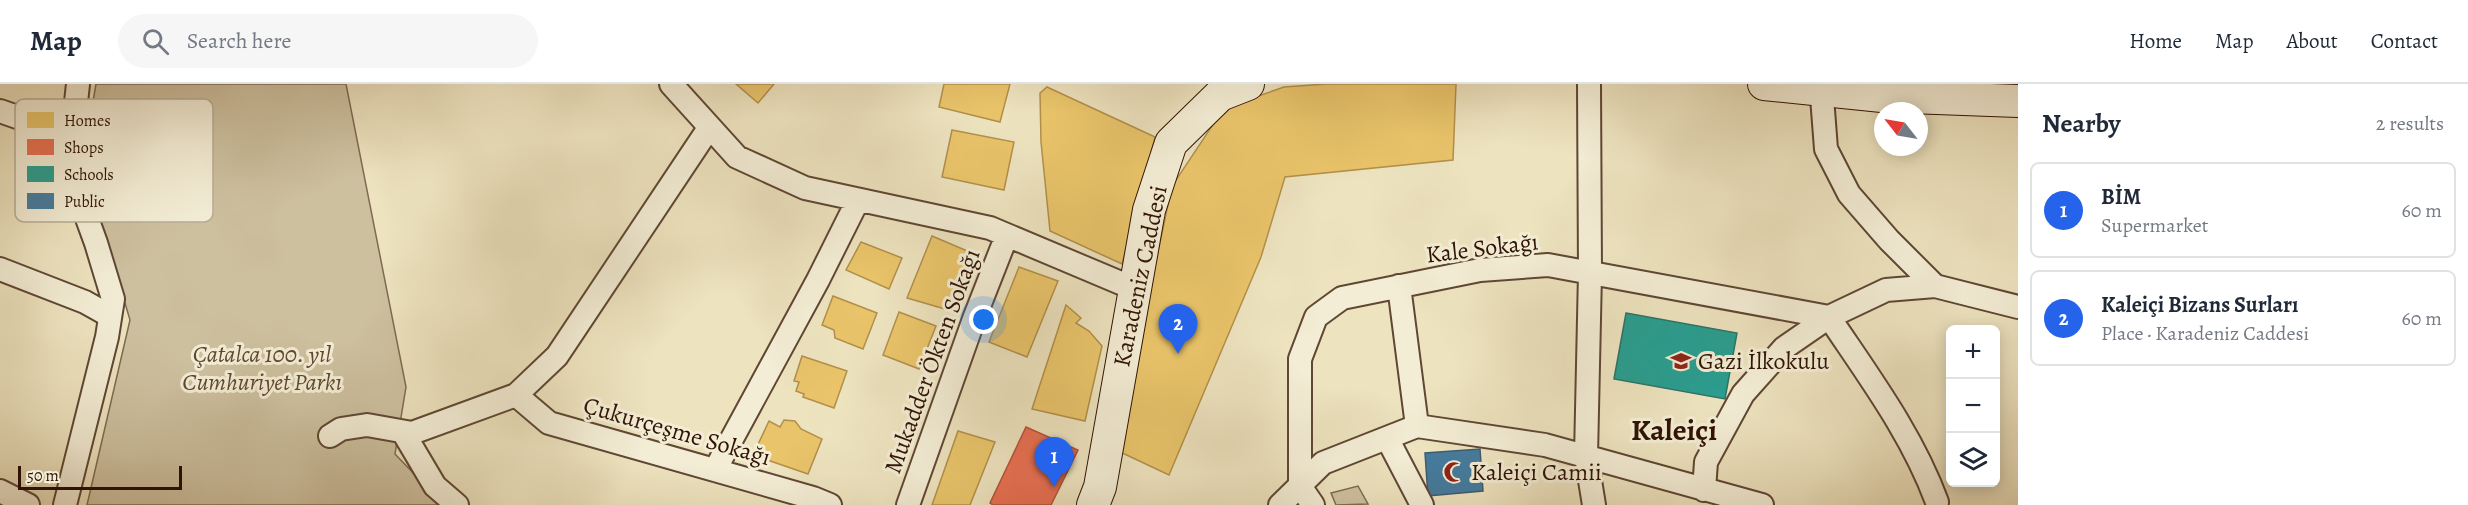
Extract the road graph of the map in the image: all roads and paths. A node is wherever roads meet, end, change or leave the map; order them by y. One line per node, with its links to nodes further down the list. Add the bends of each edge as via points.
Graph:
1 (78, 84): 7 (street)
2 (671, 84): 11 (street)
3 (1248, 84): 19 (street, Karadeniz Caddesi, via 1220,95 1172,143 1149,210)
4 (1589, 84): 16 (street)
5 (1764, 84): 6 (street)
6 (1820, 87): 8 (street, via 1882,96); 18 (street, via 1826,148 1850,194)
7 (76, 99)
8 (2018, 101)
9 (0, 111): 10 (street)
10 (15, 116)
11 (709, 128): 12 (street, via 737,157 805,188); 23 (street, via 557,356)
12 (858, 200): 14 (street); 29 (street)
13 (88, 222): 21 (street, via 113,299)
14 (1007, 235): 19 (street); 38 (street, Mukadder Ökten Sokağı)
15 (0, 269): 21 (street)
16 (1590, 273): 17 (street, Kale Sokağı, via 1548,266 1480,270); 22 (street, Kale Sokağı); 28 (street)
17 (1399, 286): 24 (street); 30 (street, Kale Sokağı, via 1342,298 1316,317 1300,359)
18 (1935, 286): 20 (street); 22 (street, via 1886,290)
19 (1135, 289): 39 (street, Karadeniz Caddesi, via 1100,487)
20 (2018, 307)
21 (111, 316): 35 (street)
22 (1829, 317): 32 (street, via 1784,348 1743,394 1706,462); 33 (street, via 1902,425)
23 (516, 395): 25 (street, via 424,429); 29 (street, Çukurçeşme Sokağı, via 549,423)
24 (1418, 426): 27 (street); 28 (street, via 1545,445)
25 (403, 432): 26 (street, via 367,425 341,429); 36 (street, via 435,486)
26 (330, 436)
27 (1387, 438): 30 (street, via 1323,463); 42 (street)
28 (1586, 456): 32 (street); 43 (street)
29 (715, 470): 37 (street, Çukurçeşme Sokağı)
30 (1300, 486): 40 (street); 41 (street)
31 (0, 491): 34 (street)
32 (1700, 493): 44 (street)
33 (1941, 504)
34 (28, 505)
35 (65, 505)
36 (457, 505)
37 (830, 505)
38 (908, 505)
39 (1093, 505)
40 (1280, 505)
41 (1313, 505)
42 (1422, 505)
43 (1594, 505)
44 (1762, 505)

